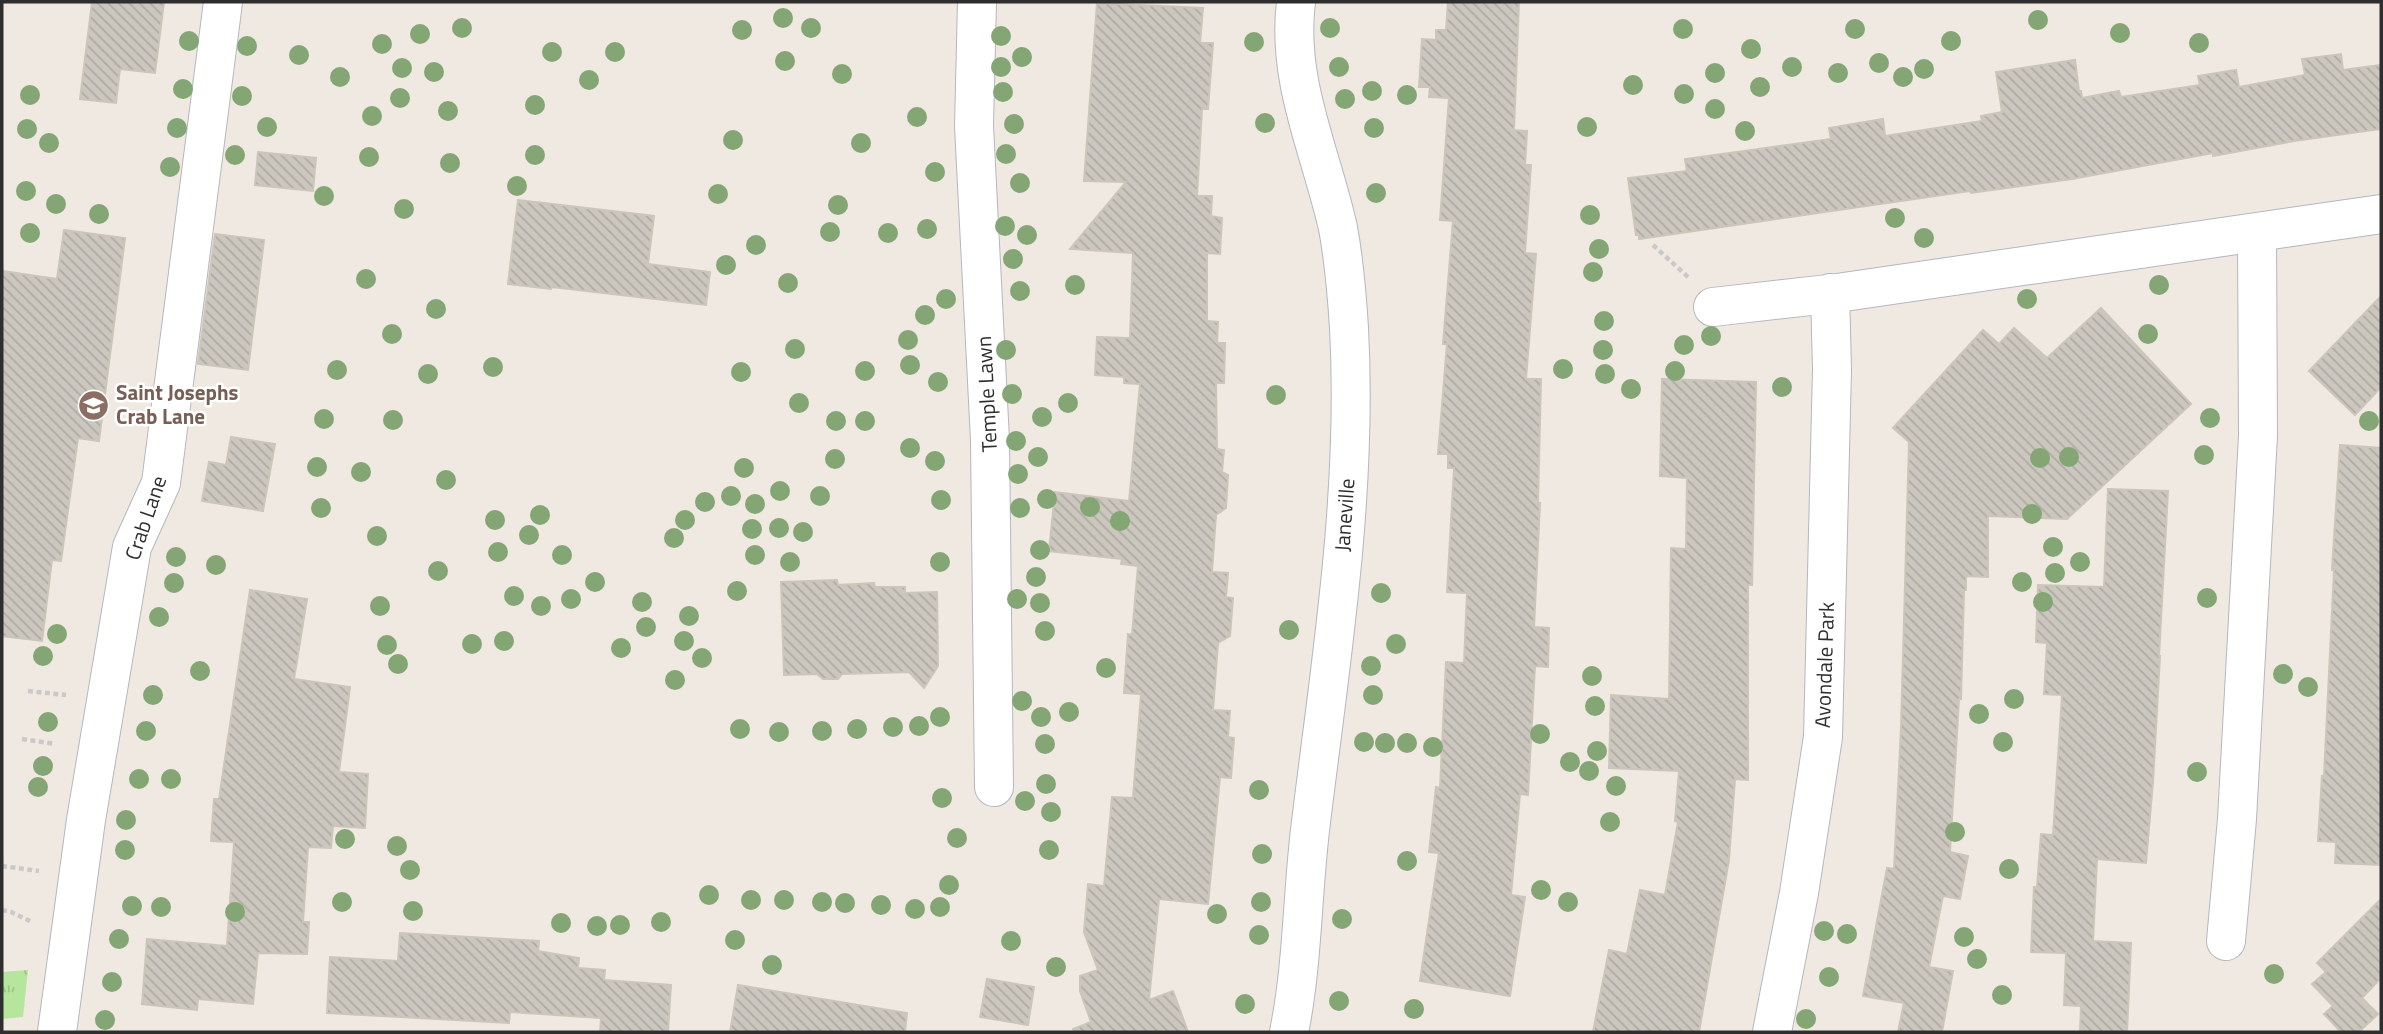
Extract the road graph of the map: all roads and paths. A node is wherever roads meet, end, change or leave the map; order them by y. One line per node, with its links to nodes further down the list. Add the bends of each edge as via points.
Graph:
1 (223, 2): 19 (street, Crab Lane, via 161,483 132,547 86,820)
2 (977, 2): 13 (street, Temple Lawn, via 974,126 990,440)
3 (1296, 2): 20 (street, Janeville, via 1294,56 1338,230 1349,327 1351,420 1341,573)
4 (2381, 214): 5 (street)
5 (2257, 232): 7 (street); 18 (street, via 2258,436)
6 (1653, 245): 8 (path)
7 (1830, 293): 8 (street); 21 (street, Avondale Park, via 1823,737)
8 (1703, 295)
9 (28, 691): 10 (path)
10 (76, 696)
11 (22, 739): 12 (path)
12 (57, 744)
13 (994, 787)
14 (2, 866): 15 (path)
15 (50, 872)
16 (2, 910): 17 (path)
17 (41, 927)
18 (2226, 941)
19 (57, 1032)
20 (1289, 1032)
21 (1772, 1032)

